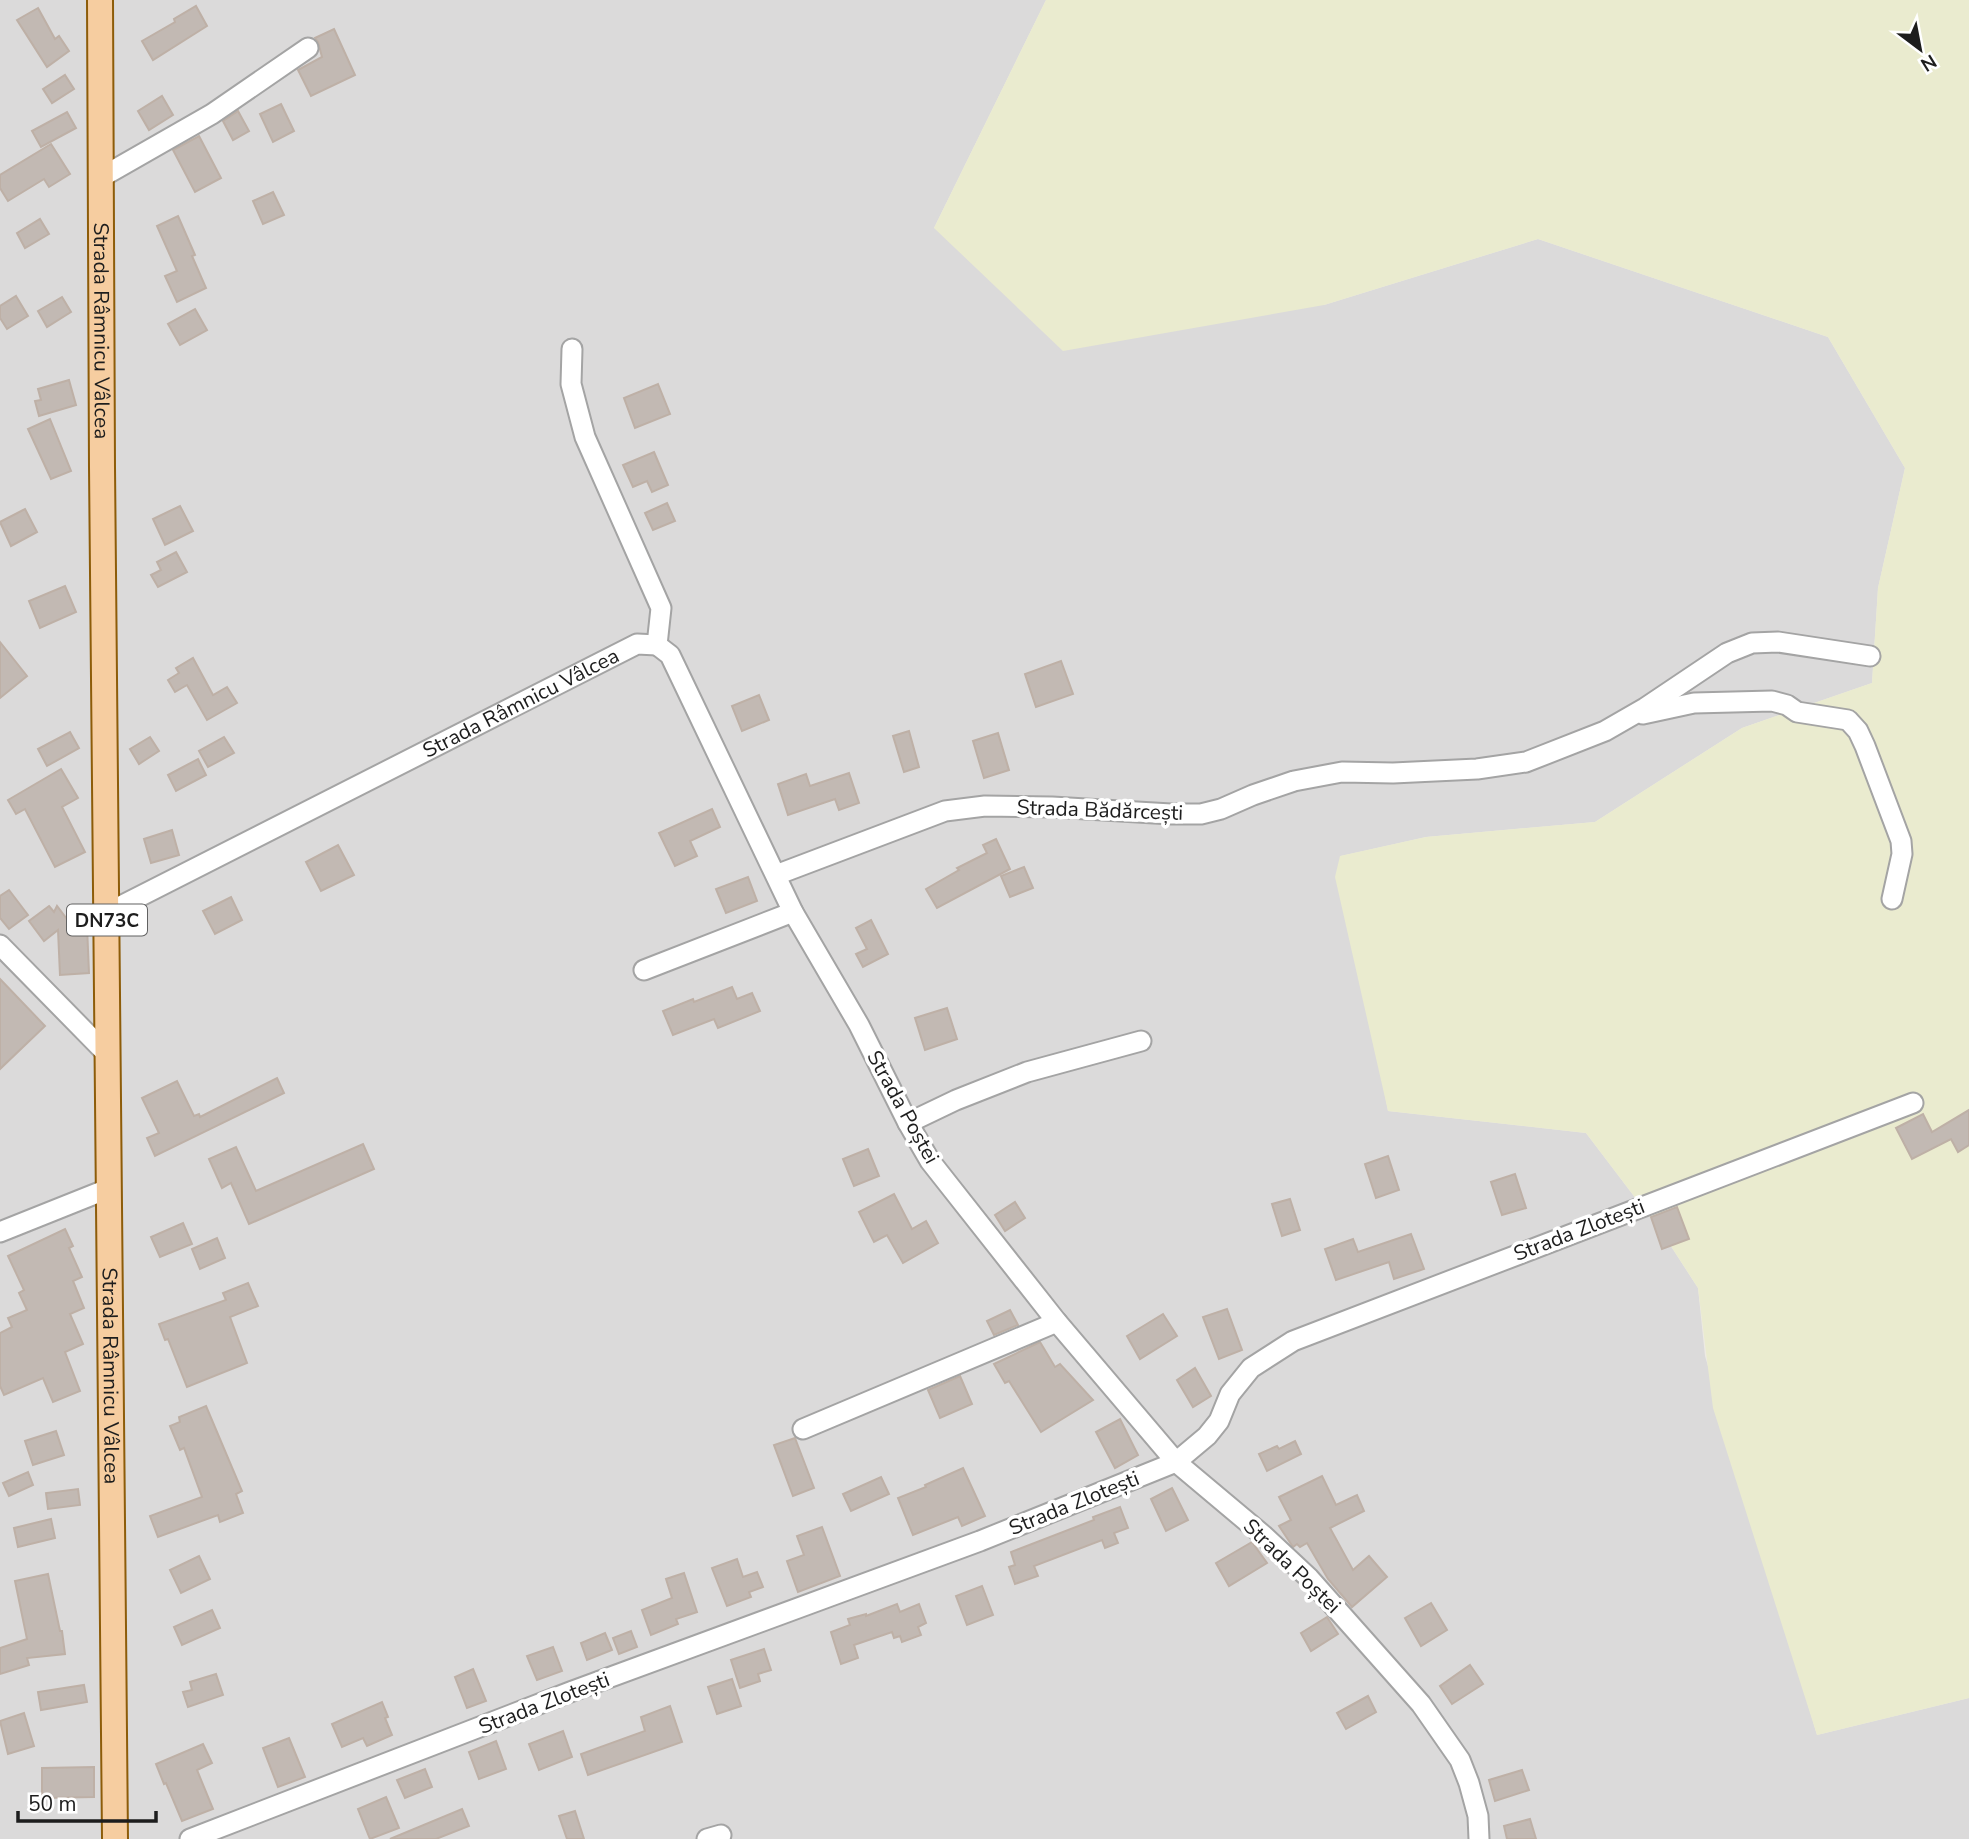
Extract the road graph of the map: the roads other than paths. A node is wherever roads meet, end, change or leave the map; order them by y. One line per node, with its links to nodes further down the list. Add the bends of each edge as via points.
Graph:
1 (100, 0): 3 (main road, Strada Râmnicu Vâlcea / DN73C)
2 (308, 48): 3 (street, via 212,114)
3 (100, 178): 11 (main road, Strada Râmnicu Vâlcea / DN73C)
4 (572, 349): 5 (street, via 571,384 585,437 661,608)
5 (657, 645): 8 (street, Strada Poștei, via 670,655); 11 (street, Strada Râmnicu Vâlcea, via 637,644)
6 (1870, 656): 7 (street, Strada Bădărcești, via 1778,642 1752,643 1727,653)
7 (1630, 717): 8 (street, Strada Bădărcești, via 1605,732 1525,762 1477,769 1342,772 1294,781 1201,814 985,806 945,811); 9 (street, Strada Bădărcești, via 1693,703 1745,700 1772,701 1797,712 1849,720 1865,746 1901,841)
8 (776, 875): 10 (street, Strada Poștei)
9 (1892, 899)
10 (793, 912): 13 (street); 17 (street, Strada Poștei, via 859,1025)
11 (107, 913): 15 (main road, Strada Râmnicu Vâlcea / DN73C)
12 (0, 945): 15 (street)
13 (644, 970)
14 (1141, 1041): 17 (street, via 1027,1072)
15 (109, 1056): 18 (main road, Strada Râmnicu Vâlcea / DN73C)
16 (1913, 1102): 22 (street, Strada Zlotești, via 1293,1341 1251,1368 1230,1394 1213,1429)
17 (908, 1123): 20 (street, Strada Poștei, via 930,1161)
18 (110, 1188): 19 (street); 23 (main road, Strada Râmnicu Vâlcea / DN73C)
19 (0, 1232)
20 (1057, 1322): 21 (street); 22 (street, Strada Poștei)
21 (803, 1429)
22 (1176, 1462): 24 (street, Strada Zlotești, via 980,1541); 25 (street, Strada Poștei, via 1309,1578 1421,1704 1460,1760 1478,1816)
23 (115, 1839)
24 (190, 1839)
25 (1479, 1839)

